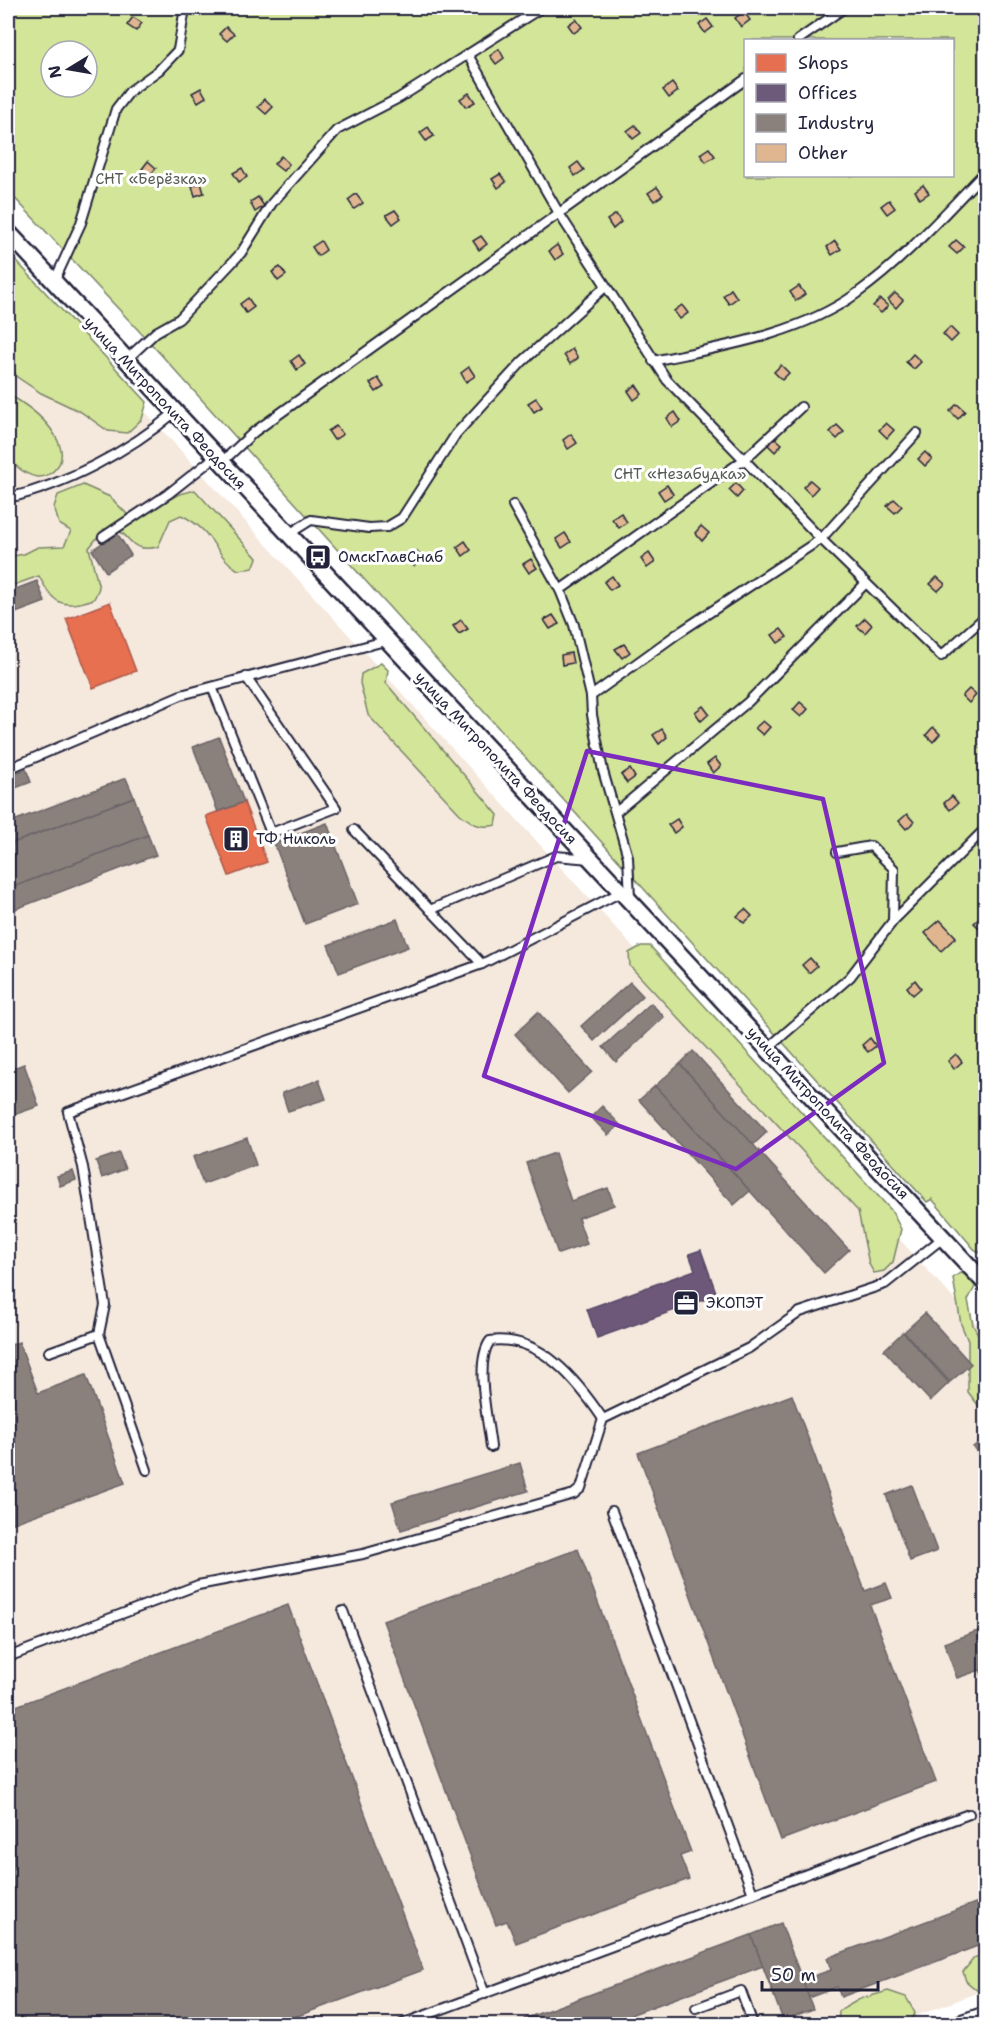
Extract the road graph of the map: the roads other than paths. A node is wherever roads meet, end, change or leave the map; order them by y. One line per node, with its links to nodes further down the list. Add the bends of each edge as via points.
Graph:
1 (185, 8): 10 (lane, via 178,50 130,91 116,109 81,223)
2 (541, 8): 5 (lane)
3 (844, 8): 4 (lane)
4 (799, 39)
5 (468, 55): 8 (lane); 12 (lane, via 399,98 337,130 272,203 241,253 179,318 156,332)
6 (744, 80): 8 (lane)
7 (986, 171): 13 (lane, via 855,295 807,320 772,332)
8 (560, 214): 11 (lane); 18 (lane)
9 (8, 232): 10 (street, улица Митрополита Феодосия)
10 (54, 282): 12 (street, улица Митрополита Феодосия)
11 (605, 287): 13 (lane); 21 (lane, via 522,362 456,434 402,518 387,527 369,528 310,520)
12 (126, 360): 15 (street, улица Митрополита Феодосия)
13 (653, 361): 17 (lane)
14 (801, 407): 17 (lane)
15 (174, 413): 18 (street, улица Митрополита Феодосия); 19 (lane, via 125,449 39,489)
16 (917, 433): 23 (lane)
17 (745, 459): 23 (lane); 25 (lane)
18 (218, 460): 21 (street, улица Митрополита Феодосия); 22 (lane)
19 (8, 498)
20 (513, 505): 25 (lane)
21 (287, 535): 27 (street, улица Митрополита Феодосия)
22 (104, 537)
23 (821, 539): 24 (lane); 30 (lane)
24 (866, 583): 26 (lane, via 941,656); 32 (lane, via 748,702)
25 (560, 590): 30 (lane, via 574,625)
26 (986, 616)
27 (385, 641): 28 (lane); 36 (street, улица Митрополита Феодосия)
28 (246, 677): 29 (lane); 29 (lane, via 336,808 271,833)
29 (212, 687): 31 (lane, via 181,695)
30 (591, 696): 32 (lane, via 603,771)
31 (8, 769)
32 (616, 812): 37 (lane, via 628,857)
33 (986, 828): 39 (lane)
34 (354, 830): 38 (lane)
35 (837, 852): 39 (lane, via 871,846 894,869)
36 (591, 859): 37 (street, улица Митрополита Феодосия); 38 (lane, via 556,856)
37 (626, 896): 40 (lane); 41 (street, улица Митрополита Феодосия)
38 (430, 910): 40 (lane)
39 (893, 921): 41 (lane, via 850,977)
40 (482, 964): 44 (lane, via 68,1112 83,1167 105,1305)
41 (768, 1048): 42 (street, улица Митрополита Феодосия)
42 (944, 1237): 43 (street, улица Митрополита Феодосия); 46 (lane, via 885,1284 800,1312 749,1348)
43 (986, 1284)
44 (99, 1334): 45 (lane); 48 (lane)
45 (49, 1352)
46 (603, 1419): 47 (lane, via 581,1387 531,1346 507,1339 490,1341 483,1351 483,1373); 51 (lane, via 581,1488 574,1494 363,1554 198,1585)
47 (491, 1447)
48 (147, 1470)
49 (612, 1511): 53 (lane)
50 (343, 1611): 54 (lane)
51 (8, 1657)
52 (969, 1814): 53 (lane)
53 (753, 1894): 54 (lane)
54 (485, 1994): 57 (lane)
55 (696, 2008): 58 (lane, via 741,1992)
56 (986, 2016): 59 (street)
57 (402, 2025)
58 (753, 2025)
59 (962, 2025)

